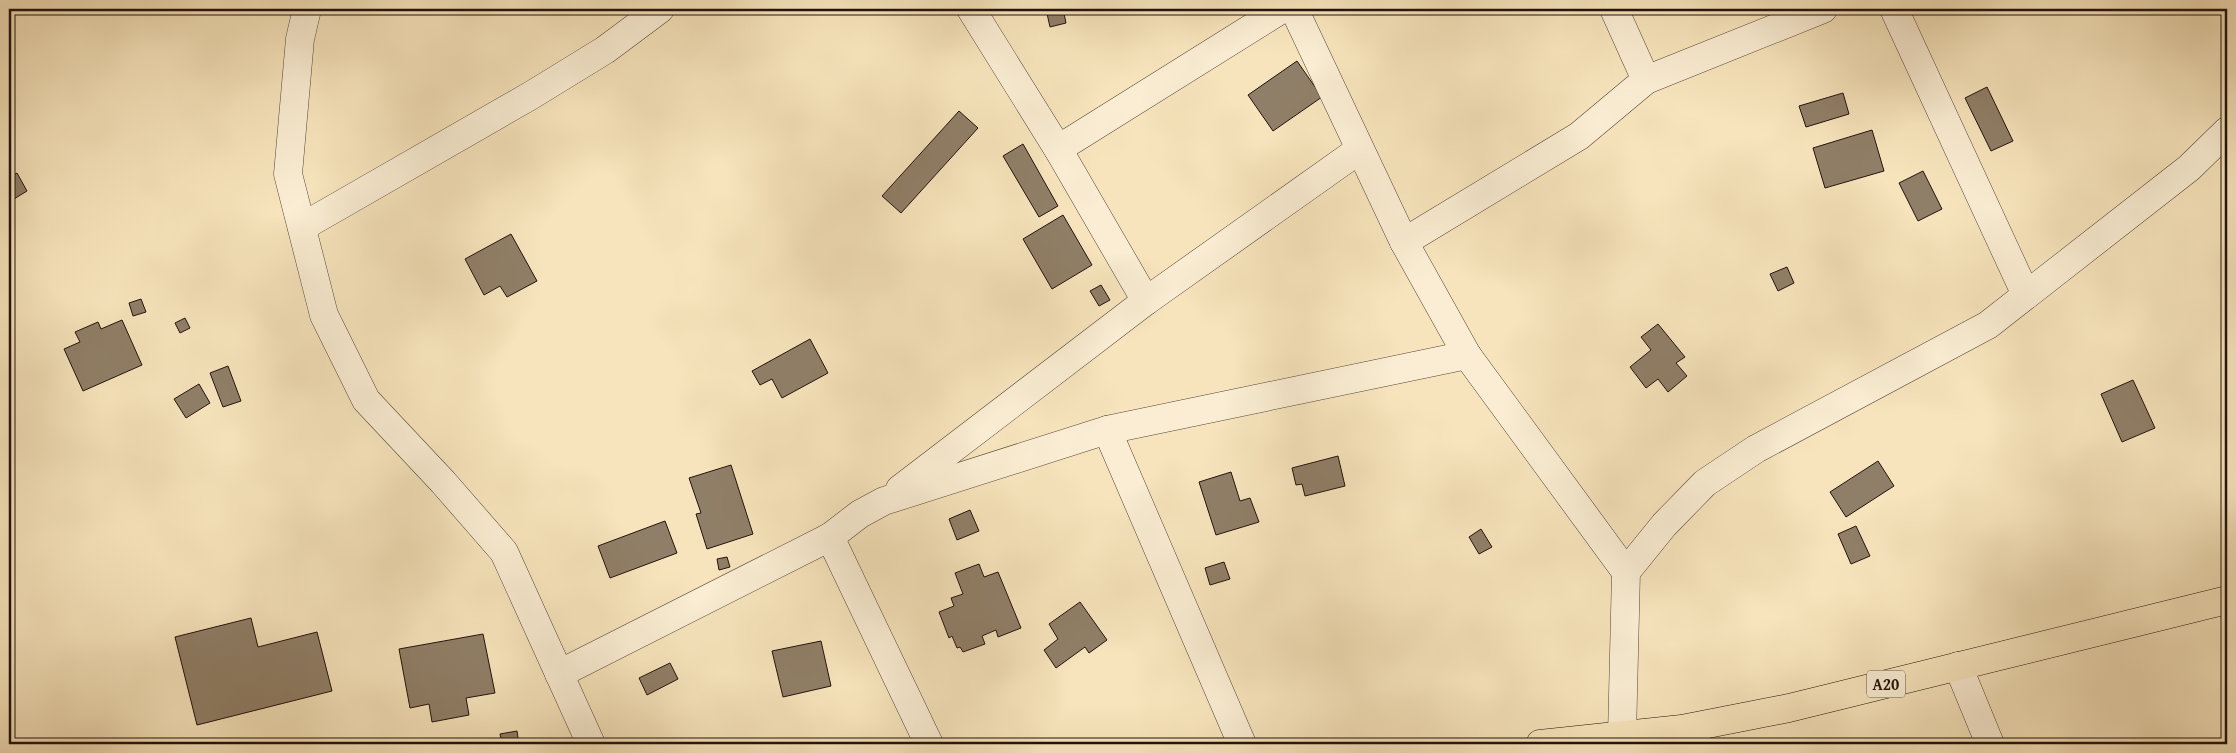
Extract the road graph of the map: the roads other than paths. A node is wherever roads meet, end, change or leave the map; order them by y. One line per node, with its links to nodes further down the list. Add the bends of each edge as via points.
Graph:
1 (307, 9): 13 (street, via 300,39 288,174)
2 (660, 9): 13 (street, via 605,50 538,91)
3 (970, 9): 11 (street)
4 (1282, 9): 11 (street)
5 (1294, 9): 12 (street)
6 (1614, 9): 9 (street)
7 (1823, 9): 9 (street)
8 (1894, 9): 15 (street)
9 (1646, 80): 14 (street, via 1579,136)
10 (2227, 131): 15 (street, via 2189,168)
11 (1058, 148): 16 (street)
12 (1359, 150): 14 (street); 16 (street)
13 (302, 227): 24 (street, via 324,315 366,400 504,552)
14 (1404, 242): 17 (street)
15 (2026, 295): 21 (street, via 1988,325 1756,449 1705,483 1664,525)
16 (1146, 301): 19 (street)
17 (1467, 355): 18 (street); 21 (street)
18 (1107, 430): 19 (street); 29 (street)
19 (884, 501): 20 (street)
20 (830, 537): 24 (street); 28 (street)
21 (1626, 572): 25 (street)
22 (2227, 600): 23 (main road, A20)
23 (1958, 666): 26 (main road, A20); 31 (street)
24 (559, 674): 27 (street)
25 (1622, 736): 26 (main road, A20); 30 (main road, A20)
26 (1682, 737)
27 (591, 744)
28 (929, 744)
29 (1242, 744)
30 (1540, 744)
31 (1990, 744)

